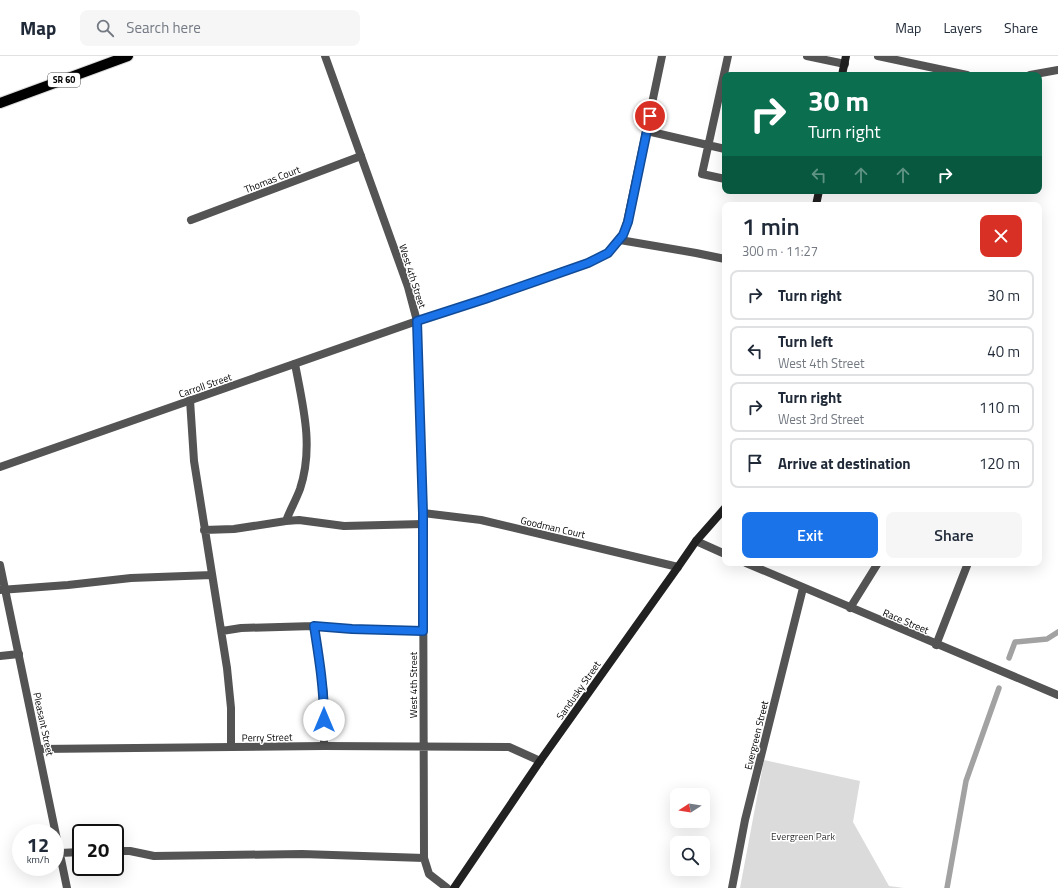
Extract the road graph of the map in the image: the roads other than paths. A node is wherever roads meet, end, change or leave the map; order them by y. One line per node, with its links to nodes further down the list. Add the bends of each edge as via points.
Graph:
1 (128, 56): 14 (main road, SR 60)
2 (325, 56): 18 (street, West 4th Street)
3 (662, 56): 15 (street)
4 (728, 56): 9 (street)
5 (807, 56): 7 (street)
6 (878, 56): 11 (street)
7 (845, 60): 10 (main road)
8 (1058, 70): 12 (street)
9 (725, 72)
10 (843, 72)
11 (953, 72)
12 (1042, 73)
13 (722, 84): 16 (street)
14 (0, 103)
15 (647, 131): 16 (street); 21 (street, via 628,222)
16 (709, 145): 17 (street); 19 (street, via 702,174)
17 (722, 147)
18 (361, 156): 20 (street, Thomas Court); 23 (street, West 4th Street, via 408,287)
19 (722, 178)
20 (191, 220)
21 (620, 240): 22 (street); 23 (street, Carroll Street, via 608,253 588,263)
22 (722, 258)
23 (417, 321): 24 (street, Carroll Street); 28 (street, West 4th Street)
24 (295, 364): 25 (street, Carroll Street); 29 (street, via 306,422 307,450 304,476)
25 (190, 400): 26 (street, Carroll Street); 31 (street, via 194,461)
26 (0, 467)
27 (722, 511): 32 (main road, Sandusky Street)
28 (423, 513): 30 (street, West 4th Street); 38 (street, Goodman Court, via 481,520)
29 (286, 521): 30 (street, via 309,520 344,526); 31 (street, via 234,529)
30 (423, 524): 45 (street, West 4th Street)
31 (204, 530): 39 (street)
32 (696, 541): 33 (street); 38 (main road, Sandusky Street)
33 (722, 553)
34 (0, 564): 41 (street, Pleasant Street)
35 (753, 566): 40 (street, Race Street)
36 (876, 566): 42 (street)
37 (967, 566): 46 (street)
38 (678, 567): 54 (main road, Sandusky Street)
39 (212, 575): 41 (street, via 131,578); 44 (street)
40 (803, 588): 42 (street, Race Street); 62 (street, Evergreen Street, via 745,820)
41 (3, 590): 47 (street, Pleasant Street)
42 (850, 608): 46 (street, Race Street)
43 (314, 626): 44 (street); 45 (street); 50 (street, via 324,694)
44 (222, 631): 51 (street, via 231,708)
45 (423, 631): 52 (street, West 4th Street)
46 (936, 645): 49 (street, Race Street)
47 (19, 654): 48 (street); 53 (street, Pleasant Street)
48 (0, 656)
49 (1058, 695)
50 (324, 746): 51 (street, Perry Street); 52 (street, Perry Street)
51 (231, 747): 53 (street, Perry Street)
52 (424, 747): 54 (street, Perry Street, via 509,747); 57 (street, West 4th Street)
53 (39, 749): 55 (street, Pleasant Street)
54 (540, 761): 61 (main road, Sandusky Street)
55 (54, 824)
56 (124, 851): 57 (street, via 154,856 302,854)
57 (424, 858): 60 (street, West 4th Street, via 429,874)
58 (64, 873): 59 (street, Pleasant Street)
59 (67, 888)
60 (447, 888)
61 (454, 888)
62 (732, 888)

